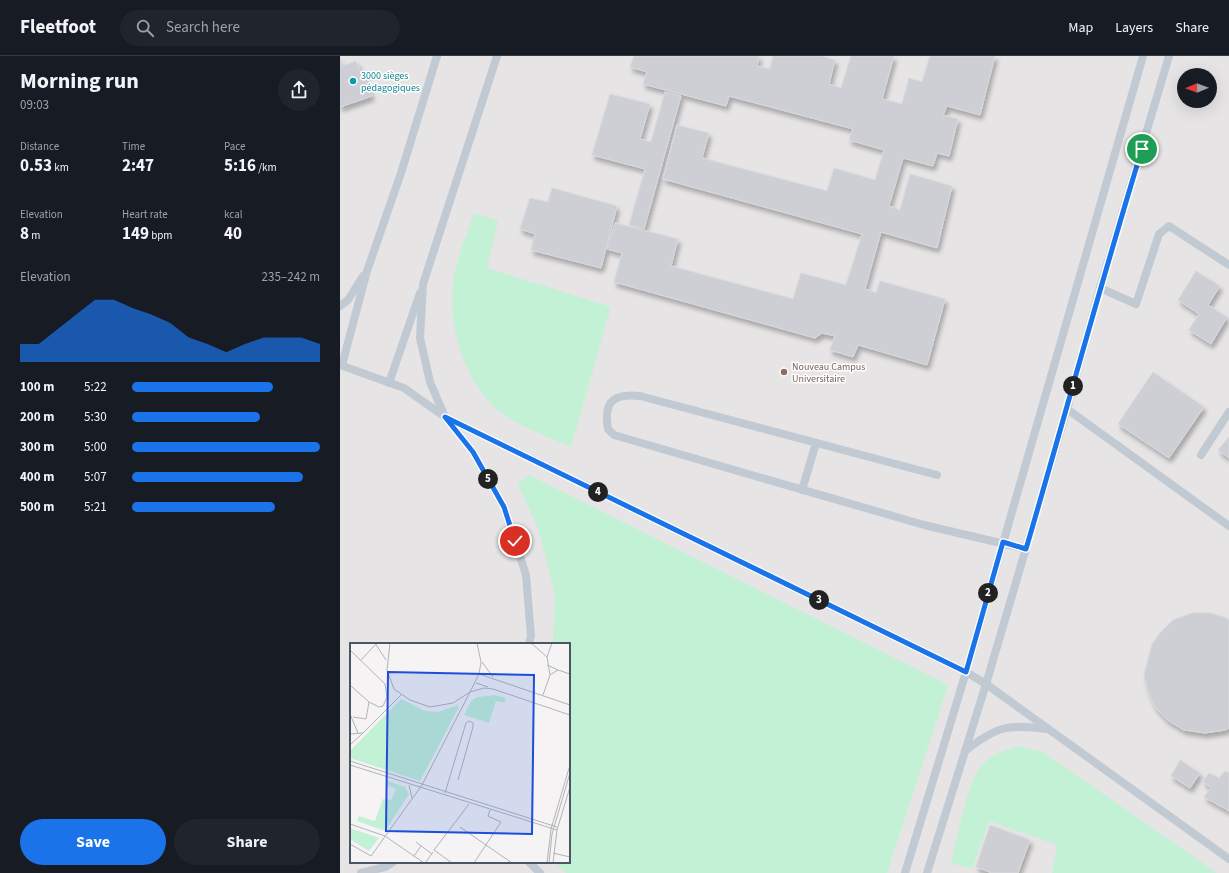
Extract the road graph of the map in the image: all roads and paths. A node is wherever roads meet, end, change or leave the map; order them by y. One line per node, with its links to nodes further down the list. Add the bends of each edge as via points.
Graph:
1 (438, 56): 6 (lane)
2 (496, 56): 7 (lane)
3 (1143, 56): 20 (lane)
4 (1169, 56): 8 (lane)
5 (1229, 265): 8 (lane, via 1169,226 1159,234 1136,304)
6 (367, 271): 9 (lane, via 348,300); 10 (lane)
7 (423, 284): 11 (lane); 14 (lane, via 420,338 430,382)
8 (1100, 288): 12 (lane)
9 (340, 306)
10 (341, 365): 11 (lane)
11 (389, 383): 14 (lane, via 404,388)
12 (1067, 409): 19 (lane); 21 (lane)
13 (1229, 412): 16 (lane)
14 (445, 417): 22 (lane, via 473,452 504,507 526,575 531,636); 23 (lane)
15 (816, 443): 17 (lane); 18 (lane); 18 (lane, via 640,396 626,394 616,397 609,406 608,429 614,435)
16 (1201, 455)
17 (937, 475)
18 (802, 490): 20 (lane, via 924,525)
19 (1229, 526)
20 (1003, 542): 21 (lane); 23 (lane)
21 (1026, 549): 24 (lane)
22 (529, 643)
23 (966, 672): 24 (lane); 32 (lane)
24 (986, 684): 25 (lane); 26 (lane)
25 (1050, 730): 26 (lane, via 1022,726 1001,728 984,736); 27 (lane)
26 (965, 751): 33 (lane)
27 (1229, 859)
28 (391, 863): 30 (lane)
29 (530, 863): 31 (lane)
30 (361, 873)
31 (540, 873)
32 (905, 873)
33 (927, 873)

